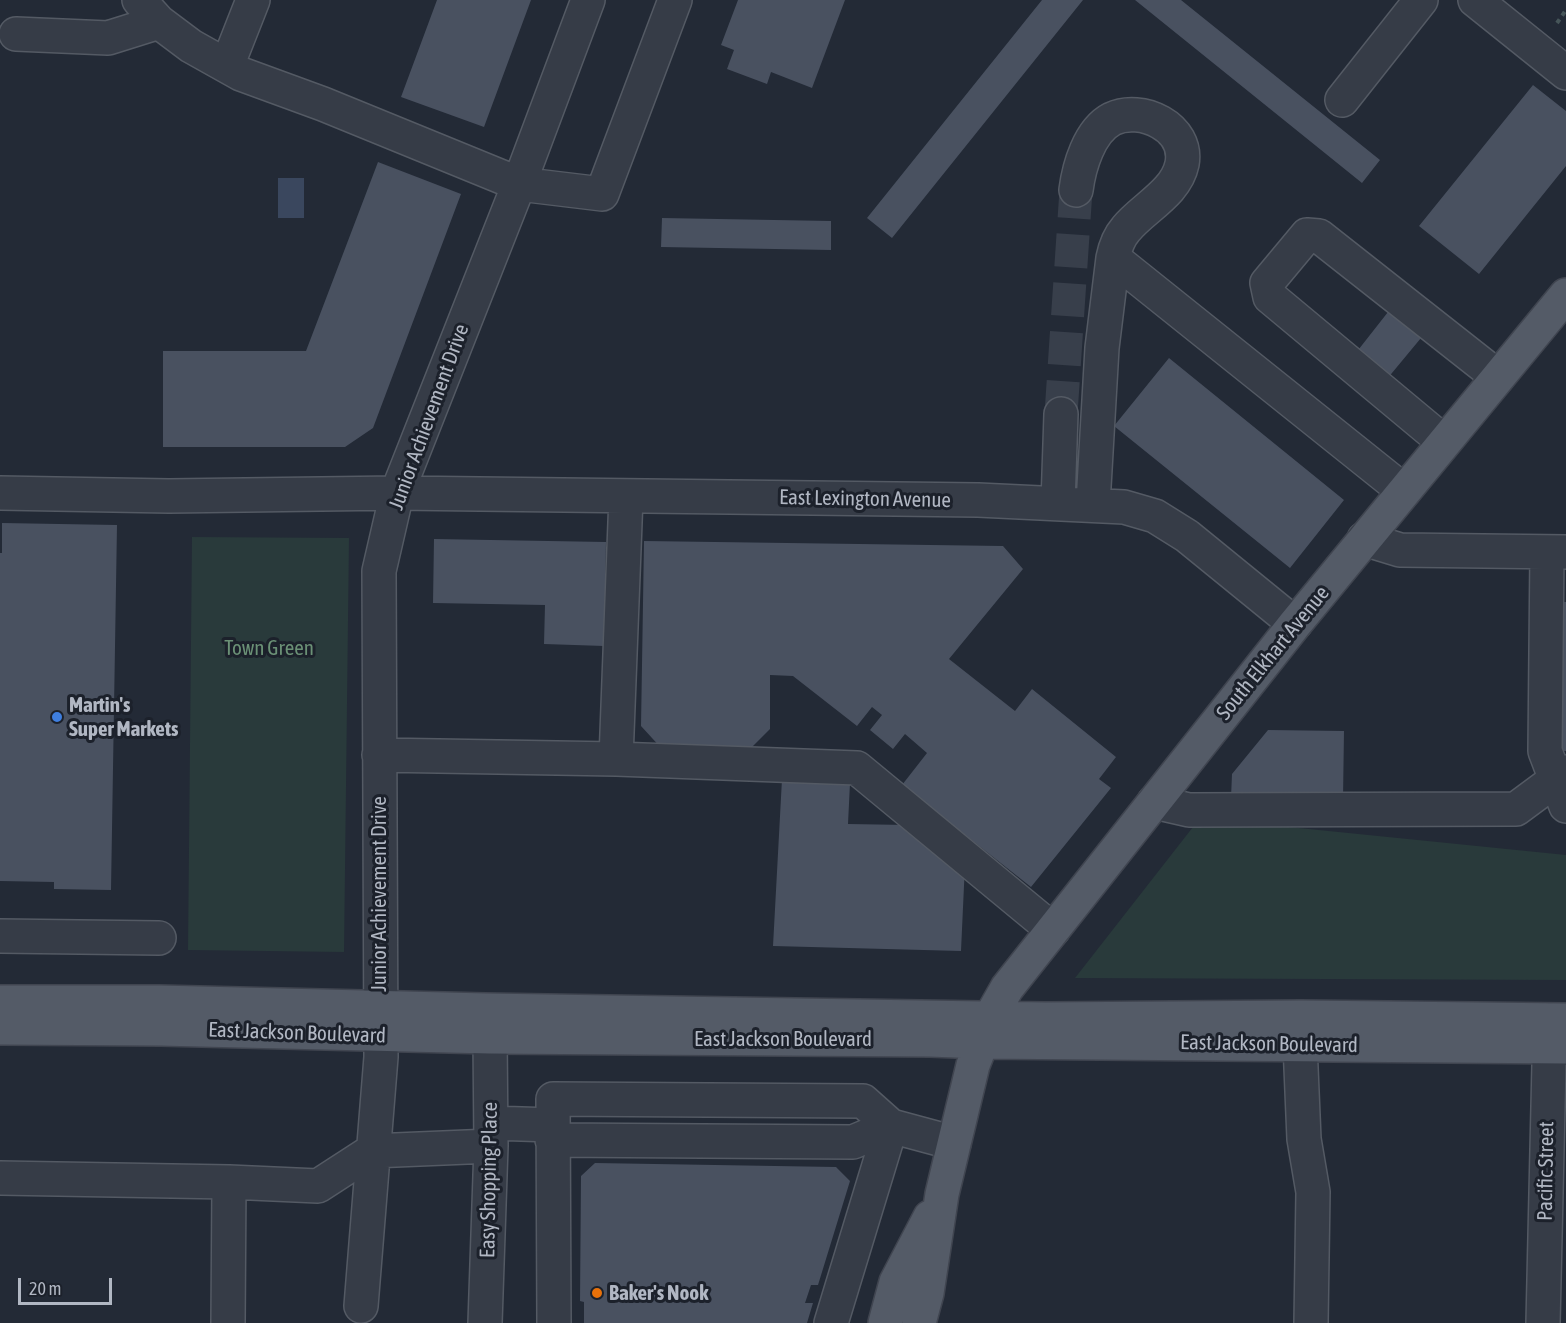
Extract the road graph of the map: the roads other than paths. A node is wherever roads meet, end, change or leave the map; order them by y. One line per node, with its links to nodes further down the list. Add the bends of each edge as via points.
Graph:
1 (253, 0): 8 (street)
2 (588, 0): 11 (street, Junior Achievement Drive)
3 (675, 0): 11 (street, via 603,194)
4 (1421, 0): 10 (street)
5 (1475, 0): 9 (street)
6 (149, 11): 7 (street, via 108,38); 8 (street, via 191,46)
7 (16, 34)
8 (227, 66): 11 (street)
9 (1566, 73)
10 (1342, 100)
11 (519, 184): 19 (street, Junior Achievement Drive)
12 (1076, 190): 13 (street, via 1089,146 1110,120 1127,114 1144,116 1168,125 1175,134 1182,148 1182,164 1173,182 1125,230)
13 (1113, 258): 18 (street); 23 (street, via 1102,348)
14 (1566, 295): 15 (main road, South Elkhart Avenue)
15 (1498, 376): 17 (main road, South Elkhart Avenue); 17 (street, via 1318,236 1307,235 1267,283 1270,297)
16 (1061, 414): 22 (street)
17 (1444, 442): 18 (main road, South Elkhart Avenue)
18 (1404, 491): 24 (main road, South Elkhart Avenue)
19 (397, 493): 20 (street, East Lexington Avenue); 21 (street, East Lexington Avenue); 27 (street, Junior Achievement Drive, via 379,571)
20 (0, 494)
21 (626, 496): 22 (street, East Lexington Avenue); 28 (street)
22 (1058, 503): 23 (street, East Lexington Avenue)
23 (1093, 504): 26 (street, East Lexington Avenue, via 1155,516 1187,536)
24 (1364, 539): 25 (street, via 1400,550); 26 (main road, South Elkhart Avenue)
25 (1557, 552): 29 (street, via 1545,751)
26 (1295, 624): 30 (main road, South Elkhart Avenue)
27 (379, 755): 28 (street); 35 (street, Junior Achievement Drive)
28 (616, 759): 31 (street, via 857,768)
29 (1563, 786): 30 (street, via 1516,809 1189,810)
30 (1154, 802): 31 (main road, South Elkhart Avenue)
31 (1053, 930): 37 (main road, South Elkhart Avenue, via 1007,988)
32 (0, 936): 33 (street)
33 (159, 938)
34 (0, 1002): 35 (main road, East Jackson Boulevard, via 159,1002)
35 (380, 1021): 36 (main road, East Jackson Boulevard, via 160,1029); 37 (main road, East Jackson Boulevard); 39 (main road, East Jackson Boulevard); 45 (street, Junior Achievement Drive, via 381,1057)
36 (0, 1028)
37 (986, 1030): 38 (main road, East Jackson Boulevard, via 1301,1017); 39 (main road, East Jackson Boulevard, via 930,1040); 40 (main road, East Jackson Boulevard); 44 (main road, South Elkhart Avenue)
38 (1558, 1033): 40 (main road, East Jackson Boulevard); 57 (street, Pacific Street)
39 (490, 1037): 43 (street, Easy Shopping Place)
40 (1300, 1044): 56 (street, via 1304,1139 1313,1192)
41 (891, 1126): 42 (street, via 853,1142); 44 (street); 53 (street)
42 (552, 1132): 43 (street); 52 (street)
43 (491, 1135): 45 (street); 51 (street, Easy Shopping Place)
44 (954, 1143): 48 (main road, South Elkhart Avenue)
45 (372, 1151): 47 (street, via 318,1186); 49 (street, Junior Achievement Drive)
46 (0, 1178): 47 (street)
47 (229, 1182): 50 (street)
48 (942, 1194): 54 (main road, via 896,1282); 55 (main road)
49 (361, 1306)
50 (228, 1323)
51 (485, 1323)
52 (554, 1323)
53 (831, 1323)
54 (885, 1323)
55 (919, 1323)
56 (1311, 1323)
57 (1543, 1323)

